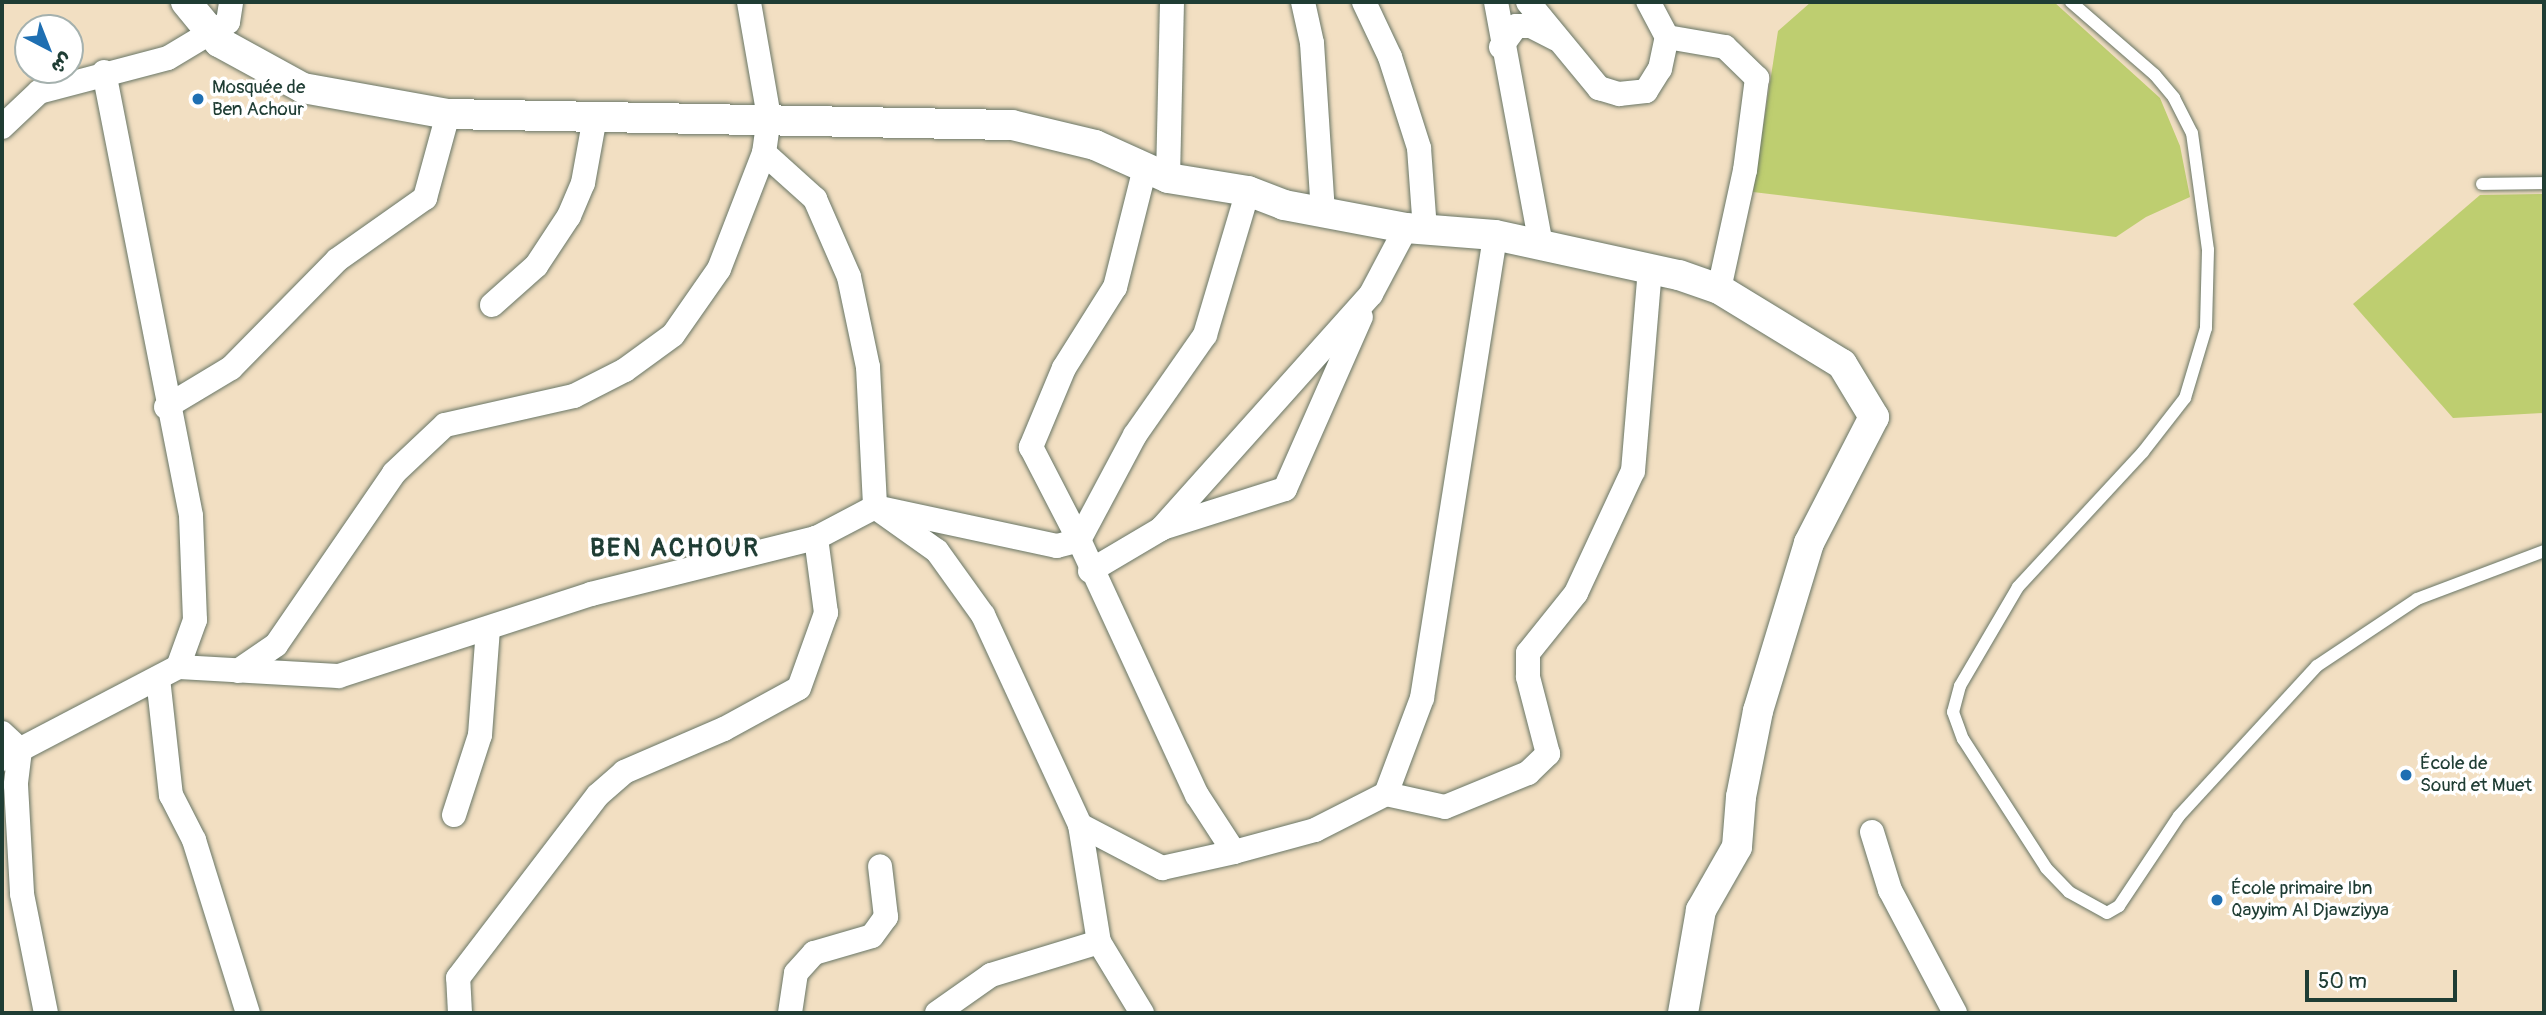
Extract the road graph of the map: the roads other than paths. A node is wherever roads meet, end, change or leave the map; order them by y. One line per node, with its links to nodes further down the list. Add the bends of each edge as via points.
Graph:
1 (186, 2): 11 (street)
2 (232, 2): 11 (street, via 228,22)
3 (749, 2): 18 (street)
4 (1172, 2): 21 (street)
5 (1303, 2): 25 (street, via 1312,43)
6 (1364, 2): 26 (street, via 1390,57 1419,148)
7 (1496, 2): 14 (street)
8 (1528, 2): 13 (street)
9 (1648, 2): 12 (street)
10 (2071, 2): 38 (lane, via 2155,75 2174,98 2192,133 2207,250 2206,328 2185,398 2143,452 2018,587 1960,686 1953,712 1963,739 2046,868 2069,892 2107,913 2119,906 2179,816 2317,666 2417,599)
11 (210, 33): 15 (street, via 168,58); 16 (street, via 303,88)
12 (1667, 37): 13 (street, via 1660,69 1646,91 1619,94 1599,88); 30 (street, via 1725,47 1757,78 1745,170)
13 (1566, 44): 14 (street, via 1531,26 1516,26)
14 (1501, 47): 28 (street)
15 (104, 72): 19 (street, via 39,92); 33 (street)
16 (448, 114): 17 (street); 33 (street, via 425,198 337,260 231,368)
17 (595, 117): 18 (street); 32 (street, via 583,183 569,216 536,266)
18 (769, 120): 20 (street); 21 (street, via 1012,125 1095,145)
19 (2, 127)
20 (764, 153): 34 (street, via 816,199 849,277 868,367); 41 (street, via 719,269 673,335 625,370 574,396 445,425 394,473 276,645)
21 (1157, 173): 24 (street); 37 (street, via 1115,288 1064,368 1031,447)
22 (2544, 183): 23 (lane)
23 (2482, 184)
24 (1248, 191): 25 (street, via 1284,205); 37 (street, via 1205,335 1135,435)
25 (1323, 212): 26 (street)
26 (1415, 228): 27 (street); 31 (street)
27 (1495, 235): 28 (street); 45 (street, via 1422,698)
28 (1541, 244): 29 (street)
29 (1650, 268): 30 (street); 45 (street, via 1633,471 1576,593 1528,653 1528,677 1548,754 1528,773 1445,807)
30 (1719, 289): 58 (street, via 1842,364 1874,417 1810,543 1758,710 1741,797 1737,848 1701,910)
31 (1371, 294): 35 (street); 35 (street, via 1285,489)
32 (492, 305)
33 (166, 407): 42 (street, via 191,516 195,620)
34 (875, 507): 36 (street); 37 (street, via 1057,547); 47 (street, via 937,551 983,615)
35 (1161, 528): 39 (street)
36 (816, 538): 40 (street, via 591,594); 54 (street, via 826,613 799,688 724,729 624,772 598,795 458,978)
37 (1079, 540): 39 (street)
38 (2544, 551)
39 (1090, 571): 49 (street, via 1197,795)
40 (488, 628): 41 (street, via 339,676); 46 (street, via 480,735)
41 (239, 671): 42 (street)
42 (168, 673): 44 (street); 53 (street, via 171,795 194,840)
43 (2, 733): 44 (street)
44 (11, 755): 52 (street, via 22,894)
45 (1386, 794): 49 (street, via 1315,830)
46 (454, 815)
47 (1080, 825): 49 (street, via 1163,868); 51 (street)
48 (1872, 832): 59 (street, via 1890,890)
49 (1234, 852)
50 (880, 866): 55 (street, via 886,917 872,936 814,953 796,973)
51 (1099, 942): 56 (street, via 990,975); 57 (street)
52 (46, 1013)
53 (248, 1013)
54 (460, 1013)
55 (790, 1013)
56 (937, 1013)
57 (1142, 1013)
58 (1683, 1013)
59 (1955, 1013)

